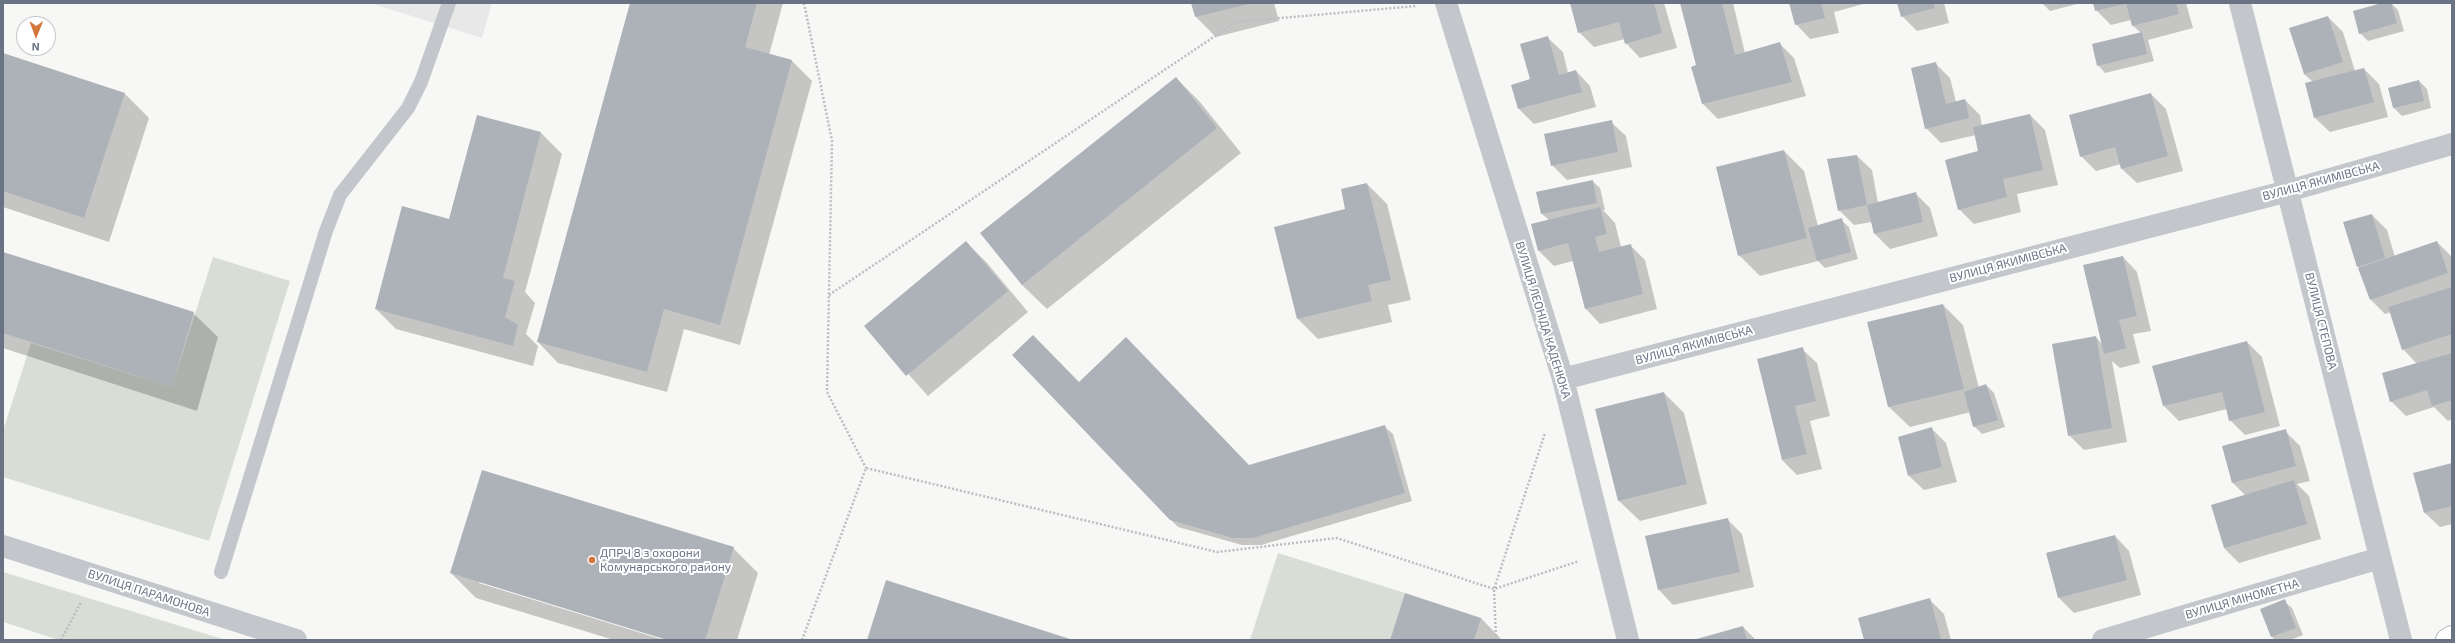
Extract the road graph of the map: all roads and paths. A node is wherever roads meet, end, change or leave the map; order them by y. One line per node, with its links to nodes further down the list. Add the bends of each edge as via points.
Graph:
1 (449, 3): 14 (lane, via 421,82 408,108 340,195 324,239)
2 (804, 3): 7 (path, via 832,141)
3 (1446, 3): 7 (path, via 1236,22); 8 (street, ВУЛИЦЯ ЛЕОНІДА КАДЕНЮКА)
4 (2240, 3): 6 (street, ВУЛИЦЯ СТЕПОВА)
5 (2452, 144): 6 (street, ВУЛИЦЯ ЯКИМІВСЬКА)
6 (2288, 191): 8 (street, ВУЛИЦЯ ЯКИМІВСЬКА); 13 (street, ВУЛИЦЯ СТЕПОВА)
7 (829, 295): 10 (path, via 827,392)
8 (1562, 379): 12 (street, ВУЛИЦЯ ЛЕОНІДА КАДЕНЮКА)
9 (1546, 431): 15 (path)
10 (866, 468): 15 (path, via 1217,552 1337,538); 21 (path)
11 (3, 546): 17 (street, ВУЛИЦЯ ПАРАМОНОВА)
12 (1606, 552): 15 (path); 23 (street, ВУЛИЦЯ ЛЕОНІДА КАДЕНЮКА)
13 (2380, 558): 24 (street, ВУЛИЦЯ МІНОМЕТНА); 25 (street, ВУЛИЦЯ СТЕПОВА)
14 (221, 572)
15 (1494, 588): 22 (path)
16 (84, 596): 19 (path)
17 (251, 633): 20 (street, ВУЛИЦЯ ПАРАМОНОВА)
18 (2452, 637): 26 (main road)
19 (61, 640)
20 (296, 640)
21 (802, 640)
22 (1496, 640)
23 (1628, 640)
24 (2103, 640)
25 (2400, 640)
26 (2447, 640)

